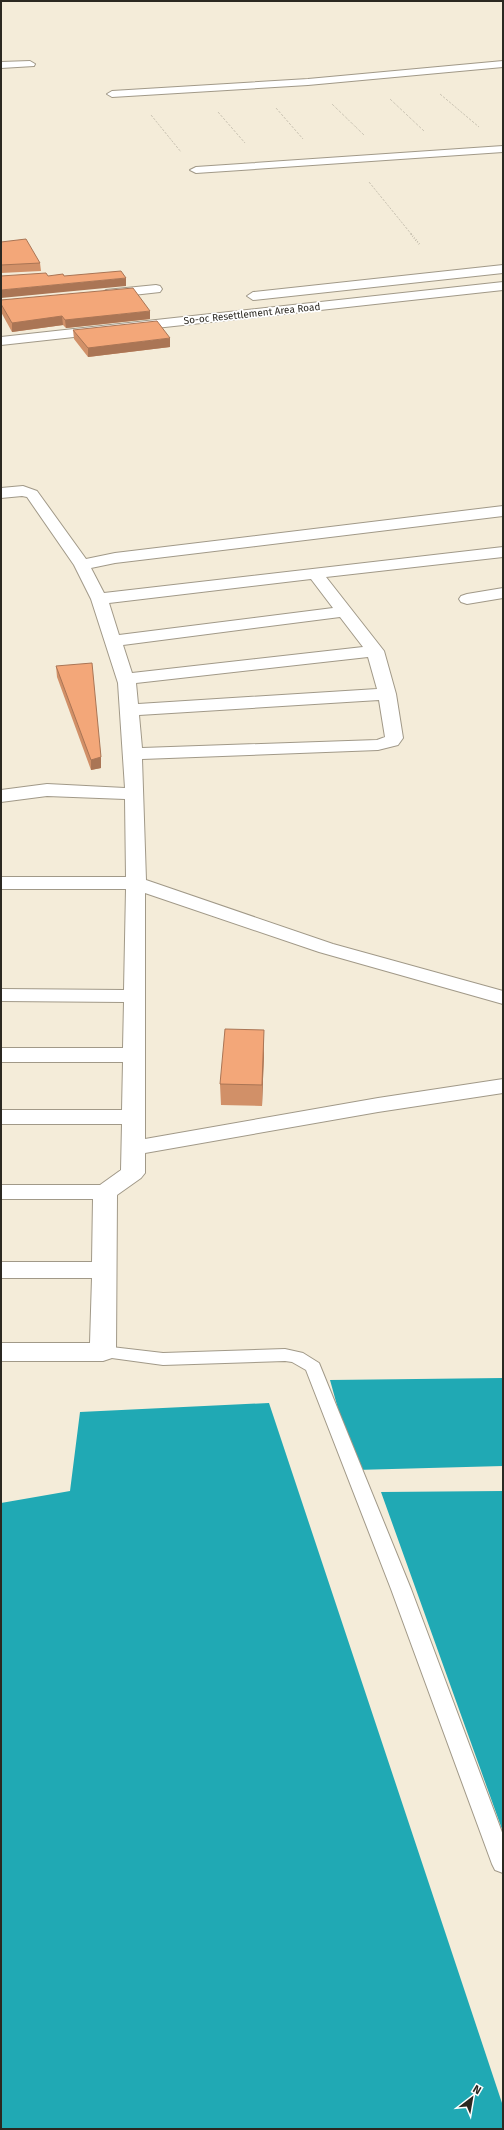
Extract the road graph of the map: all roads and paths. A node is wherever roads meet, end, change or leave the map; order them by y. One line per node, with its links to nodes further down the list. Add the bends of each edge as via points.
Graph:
1 (30, 64): 3 (street)
2 (503, 64): 4 (street)
3 (1, 65)
4 (413, 72): 5 (street); 11 (path)
5 (366, 77): 6 (street); 13 (path)
6 (308, 82): 7 (street); 14 (path)
7 (256, 85): 8 (street); 16 (path)
8 (198, 89): 9 (street); 17 (path)
9 (133, 93): 10 (street); 18 (path)
10 (112, 94)
11 (479, 126)
12 (503, 148): 13 (street)
13 (449, 153): 14 (street)
14 (386, 158): 15 (street)
15 (351, 160): 16 (street); 19 (path)
16 (323, 162): 17 (street)
17 (265, 165): 18 (street)
18 (196, 170)
19 (420, 245)
20 (503, 269): 24 (street)
21 (503, 286): 25 (street, So-oc Resettlement Area Road)
22 (156, 289): 23 (street)
23 (93, 295)
24 (252, 296)
25 (1, 340)
26 (1, 493): 29 (street, via 23,491 32,494)
27 (502, 512): 29 (street, via 115,558)
28 (503, 552): 30 (street)
29 (82, 565): 32 (street)
30 (315, 574): 32 (street); 34 (street)
31 (503, 593): 33 (street)
32 (99, 599): 35 (street)
33 (467, 599)
34 (344, 612): 35 (street); 36 (street)
35 (113, 642): 37 (street)
36 (375, 651): 37 (street); 38 (street)
37 (125, 678): 39 (street)
38 (386, 694): 39 (street); 40 (street, via 394,738 388,743)
39 (129, 710): 40 (street)
40 (133, 754): 41 (street)
41 (135, 794): 42 (street, via 47,790); 43 (street)
42 (1, 796)
43 (135, 883): 44 (street); 46 (street); 47 (street, via 326,948)
44 (1, 884)
45 (1, 995): 46 (street)
46 (134, 996): 49 (street)
47 (503, 998)
48 (1, 1055): 49 (street)
49 (133, 1055): 52 (street)
50 (503, 1086): 53 (street)
51 (1, 1117): 52 (street)
52 (133, 1117): 53 (street)
53 (133, 1148): 55 (street, via 132,1173)
54 (1, 1192): 55 (street)
55 (105, 1192): 57 (street)
56 (1, 1270): 57 (street)
57 (105, 1270): 59 (street)
58 (1, 1352): 59 (street)
59 (102, 1352): 60 (lane, via 163,1359 285,1355 297,1357 313,1367 401,1589)
60 (503, 1864)

